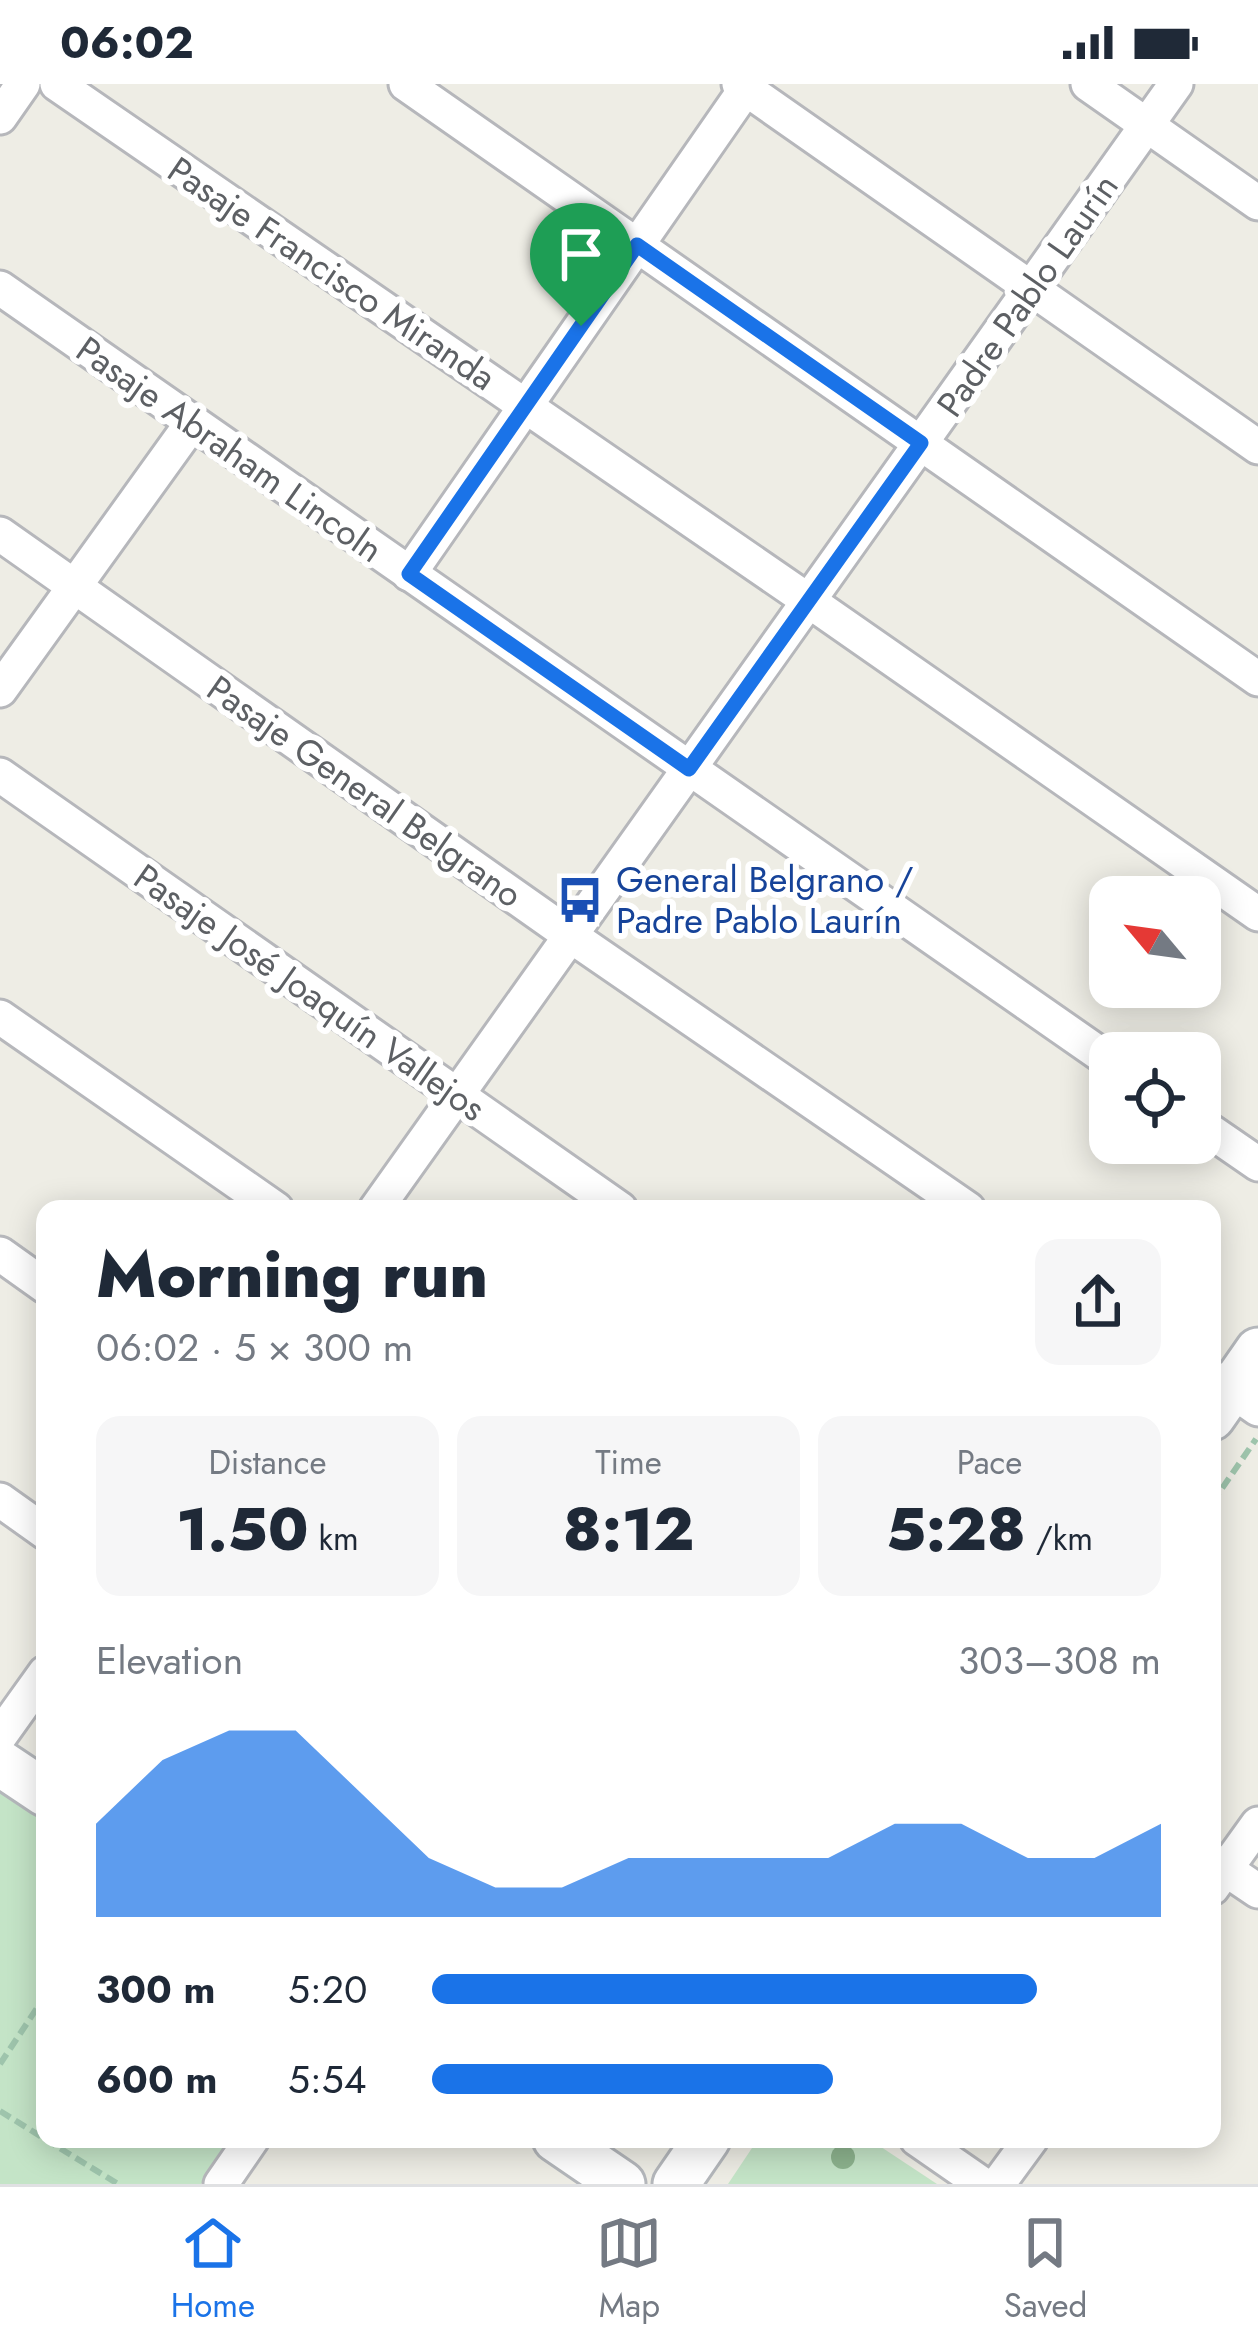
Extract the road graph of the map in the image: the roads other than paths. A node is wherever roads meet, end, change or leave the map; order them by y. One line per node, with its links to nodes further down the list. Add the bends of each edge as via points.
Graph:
1 (23, 84): 7 (street)
2 (57, 84): 13 (street, Pasaje Francisco Miranda)
3 (406, 84): 10 (street)
4 (1088, 84): 8 (street)
5 (1176, 84): 8 (street, Padre Pablo Laurín)
6 (745, 86): 10 (street); 12 (street)
7 (0, 117)
8 (1147, 125): 9 (street); 12 (street, Padre Pablo Laurín)
9 (1258, 203)
10 (637, 245): 13 (street); 15 (street)
11 (0, 288): 14 (street, Pasaje Abraham Lincoln)
12 (1031, 288): 15 (street, Padre Pablo Laurín); 16 (street)
13 (525, 406): 18 (street); 20 (street, Pasaje Francisco Miranda)
14 (192, 423): 18 (street, Pasaje Abraham Lincoln); 19 (street)
15 (921, 443): 20 (street, Padre Pablo Laurín); 21 (street)
16 (1258, 447)
17 (0, 534): 19 (street, Pasaje General Belgrano)
18 (409, 574): 23 (street, Pasaje Abraham Lincoln)
19 (74, 588): 22 (street); 26 (street, Pasaje General Belgrano)
20 (809, 601): 23 (street, Padre Pablo Laurín); 25 (street, Pasaje Francisco Miranda)
21 (1258, 679)
22 (0, 690)
23 (689, 769): 26 (street, Padre Pablo Laurín); 28 (street, Pasaje Abraham Lincoln)
24 (0, 775): 29 (street, Pasaje José Joaquín Vallejos)
25 (1258, 914)
26 (571, 935): 29 (street, Padre Pablo Laurín); 35 (street, Pasaje General Belgrano)
27 (0, 1017): 32 (street)
28 (1089, 1046)
29 (457, 1095): 33 (street, Padre Pablo Laurín); 34 (street, Pasaje José Joaquín Vallejos)
30 (1221, 1138): 31 (street)
31 (1258, 1164)
32 (263, 1200)
33 (382, 1200)
34 (607, 1200)
35 (955, 1200)
36 (0, 1254): 37 (street)
37 (36, 1280)
38 (1258, 1351): 39 (street)
39 (1228, 1398)
40 (0, 1500): 41 (street)
41 (36, 1526)
42 (36, 1686): 43 (street)
43 (0, 1736)
44 (0, 1763): 45 (street)
45 (36, 1787)
46 (1258, 1824): 47 (street)
47 (1221, 1866)
48 (1221, 1874): 49 (street)
49 (1258, 1892)
50 (246, 2148): 55 (street)
51 (569, 2148): 56 (street)
52 (701, 2148): 57 (street)
53 (930, 2148): 58 (street)
54 (1024, 2148): 59 (street)
55 (221, 2184)
56 (622, 2184)
57 (676, 2184)
58 (982, 2184)
59 (998, 2184)

